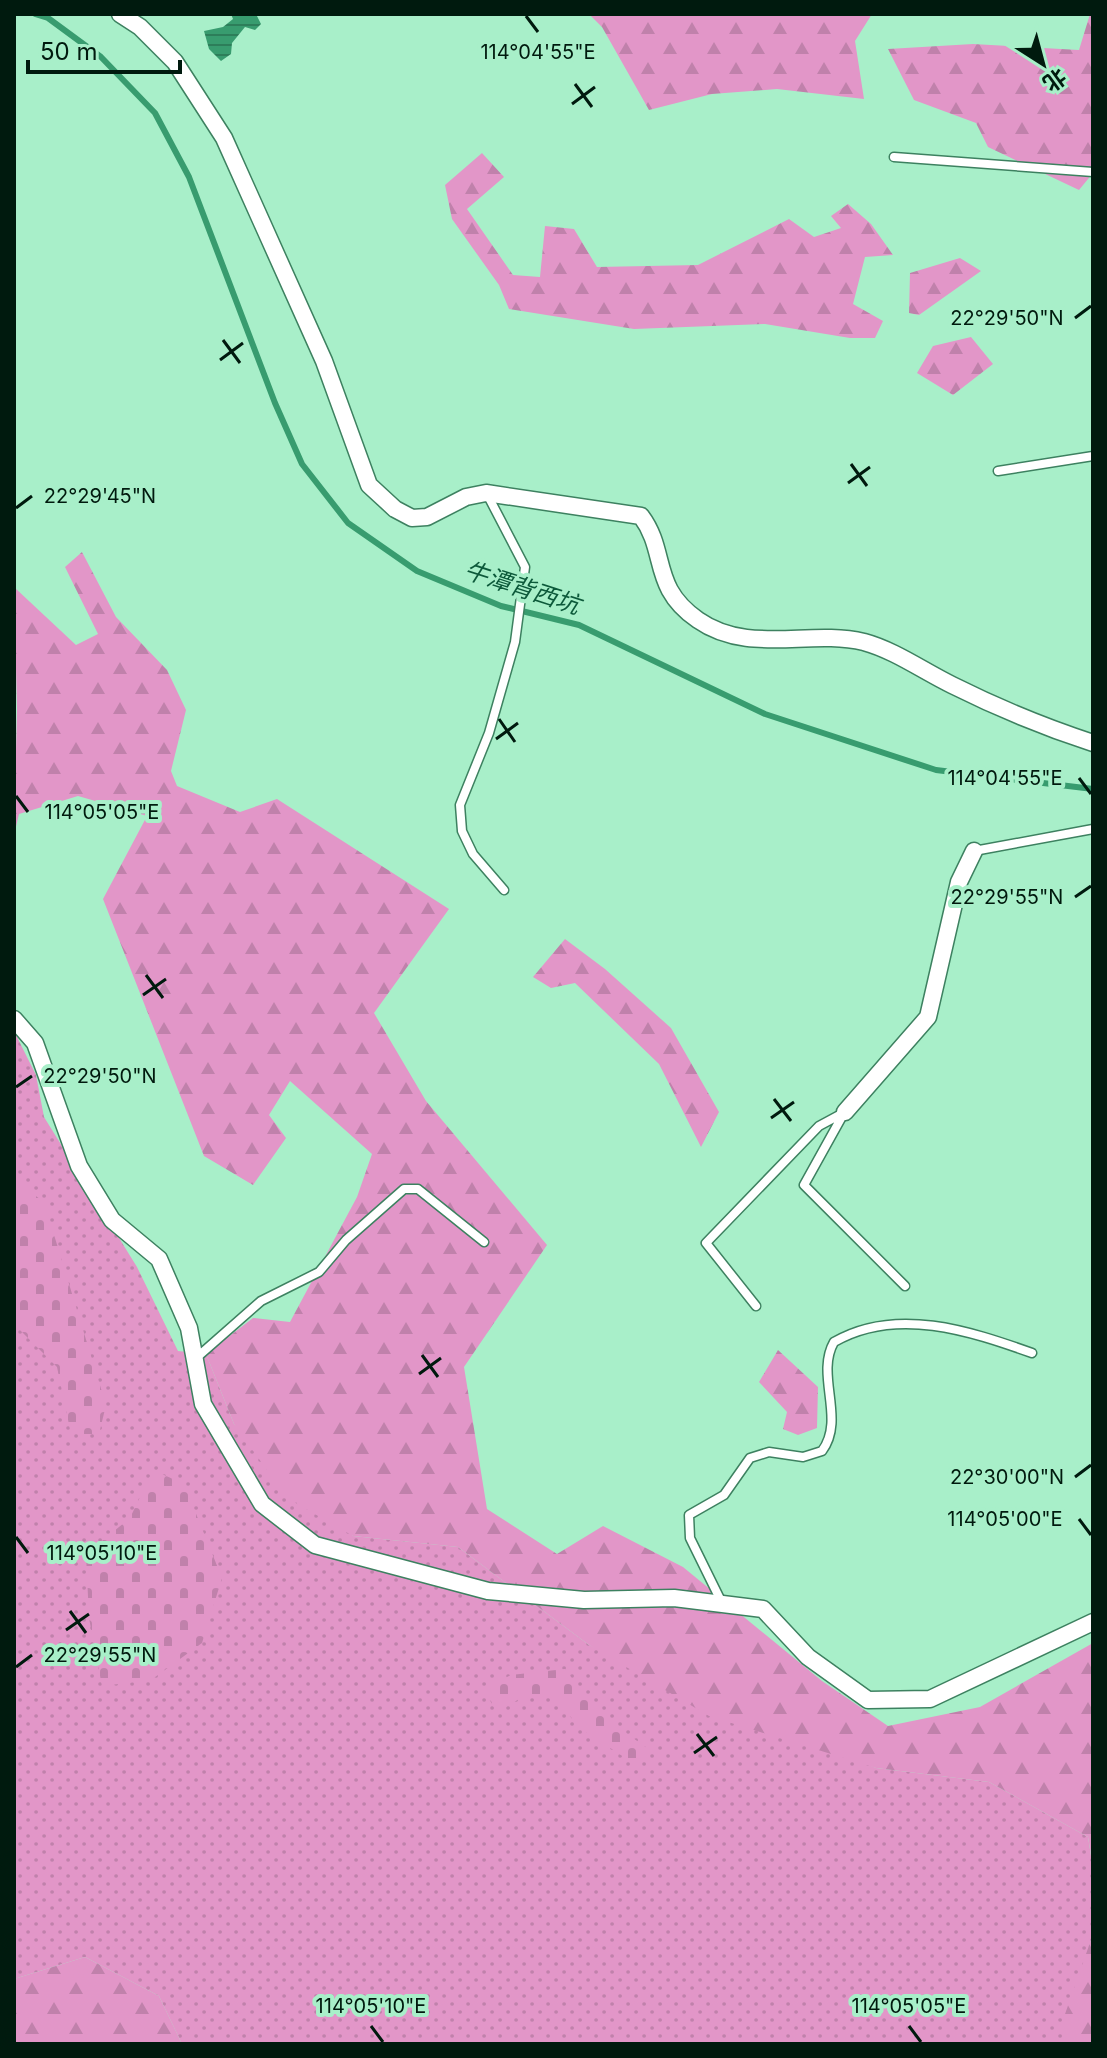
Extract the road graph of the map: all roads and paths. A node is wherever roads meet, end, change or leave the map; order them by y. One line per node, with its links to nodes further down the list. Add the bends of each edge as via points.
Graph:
1 (120, 14): 6 (street, via 175,62 224,138 324,361 369,485 412,518)
2 (894, 157): 3 (lane)
3 (1093, 172)
4 (1093, 456): 5 (lane)
5 (998, 471)
6 (486, 493): 7 (street, via 641,516 665,587 700,622 730,635 868,643 1032,723); 10 (lane, via 525,567 515,642 489,733 460,805 462,831 473,854)
7 (1093, 743)
8 (1093, 829): 9 (lane)
9 (974, 851): 12 (street, via 959,882 928,1017)
10 (504, 890)
11 (14, 1019): 17 (street, via 35,1043 79,1166 112,1220 159,1259 189,1328)
12 (845, 1112): 14 (lane, via 804,1185); 15 (lane, via 819,1126 706,1243)
13 (484, 1242): 17 (lane, via 418,1189 404,1189 346,1240 319,1272 261,1301)
14 (905, 1286)
15 (756, 1306)
16 (1032, 1353): 18 (lane, via 940,1325 876,1326 834,1342 829,1362 833,1435 822,1451 813,1456 769,1452 750,1458 724,1495 689,1515 690,1538)
17 (193, 1360): 18 (street, via 203,1404 262,1504 315,1545 488,1591)
18 (723, 1604): 19 (street, via 763,1609 808,1657 868,1700 930,1699)
19 (1093, 1622)

